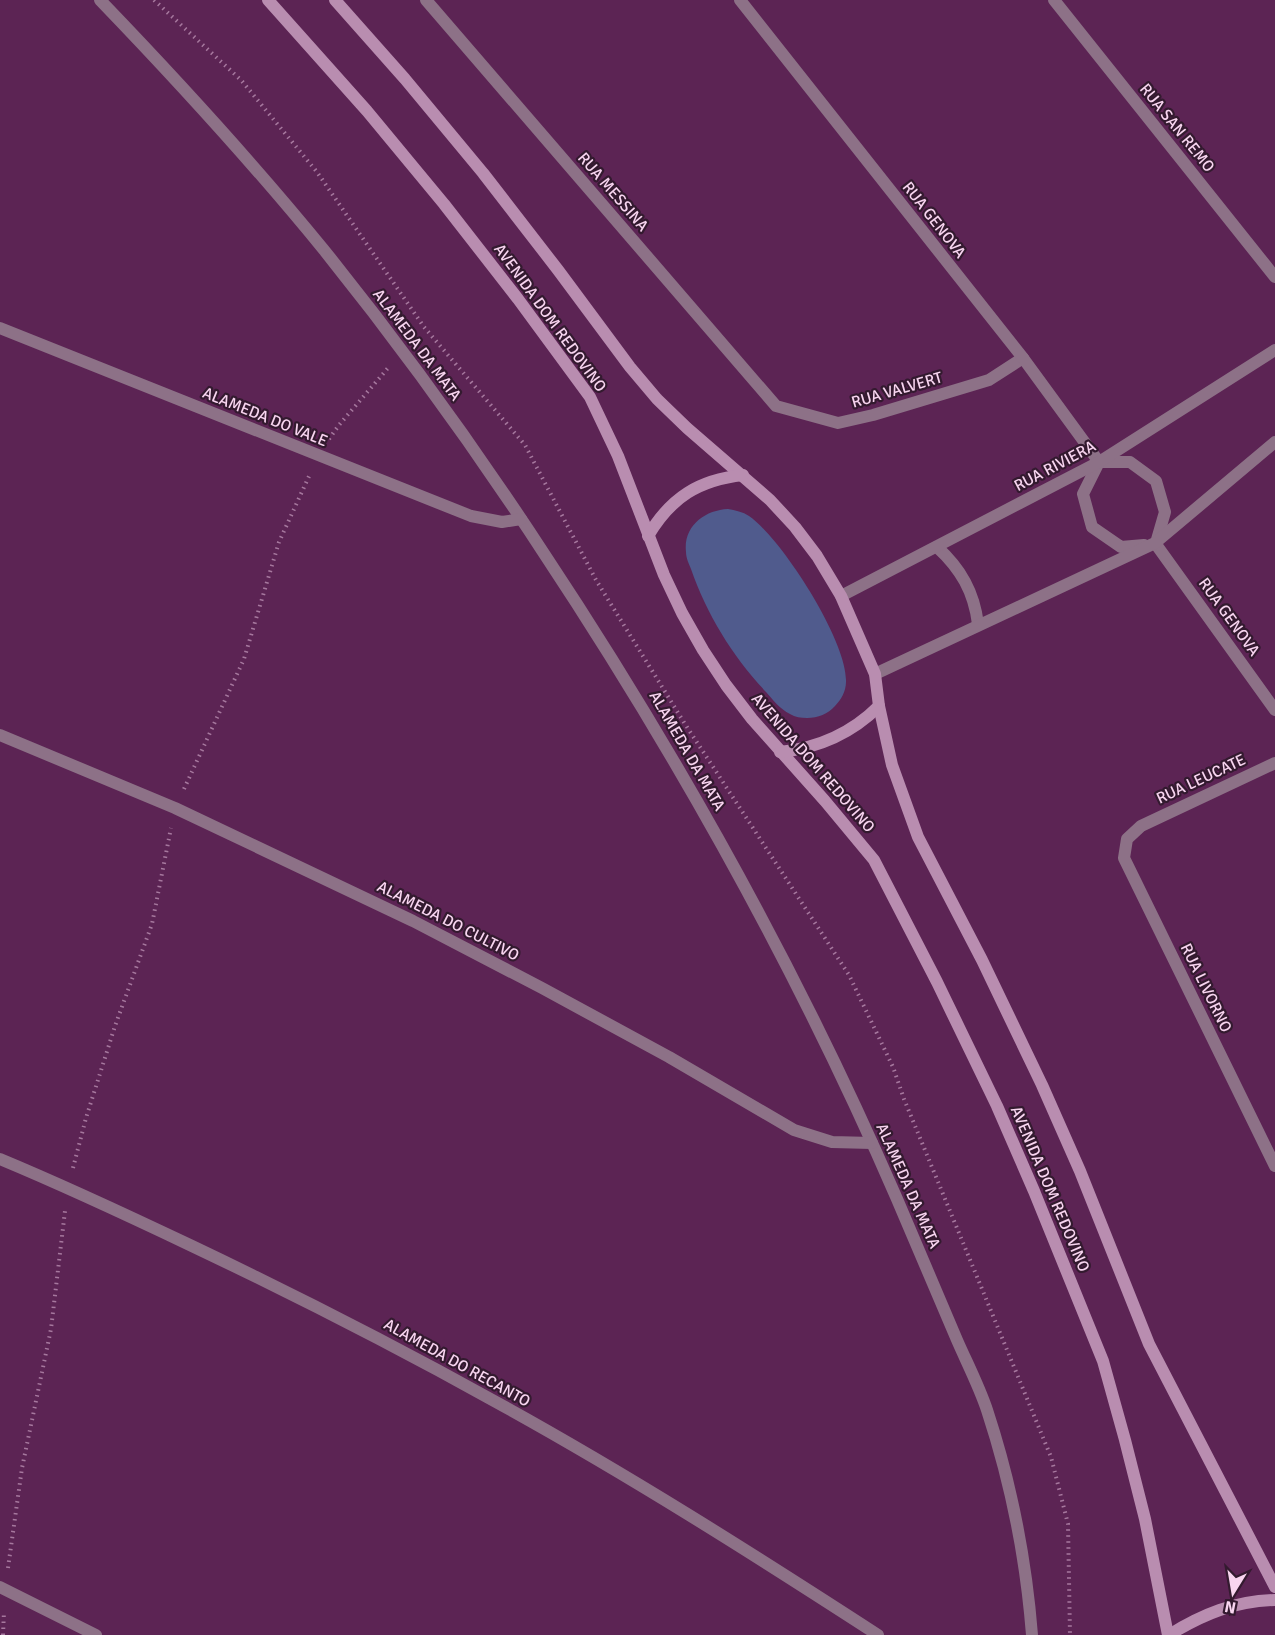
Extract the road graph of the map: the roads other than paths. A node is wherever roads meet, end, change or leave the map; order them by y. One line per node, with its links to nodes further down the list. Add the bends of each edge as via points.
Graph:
1 (100, 0): 15 (street, ALAMEDA DA MATA, via 173,76 326,252 403,351)
2 (268, 0): 16 (street, AVENIDA DOM REDOVINO, via 444,204 590,397 618,456)
3 (335, 0): 14 (street, AVENIDA DOM REDOVINO, via 483,173 657,399)
4 (426, 0): 11 (street, RUA MESSINA)
5 (740, 0): 10 (street, RUA GENOVA)
6 (1054, 0): 7 (street, RUA SAN REMO)
7 (1275, 277)
8 (0, 328): 15 (street, ALAMEDA DO VALE, via 471,516 502,522)
9 (1275, 350): 13 (street, RUA RIVIERA)
10 (1023, 358): 11 (street, RUA VALVERT, via 989,380 838,423); 13 (street, RUA GENOVA)
11 (776, 406)
12 (1275, 442): 17 (street)
13 (1099, 462): 17 (street, via 1130,462 1156,481 1165,512); 17 (street, via 1083,494 1092,527 1121,547); 18 (street, RUA RIVIERA)
14 (743, 474): 16 (street, via 711,481 681,496 668,507); 19 (street, AVENIDA DOM REDOVINO, via 795,527)
15 (521, 519): 28 (street, ALAMEDA DA MATA, via 623,676 704,812 820,1031)
16 (648, 536): 25 (street, AVENIDA DOM REDOVINO, via 703,650 732,694)
17 (1155, 543): 20 (street); 23 (street, RUA GENOVA)
18 (938, 547): 19 (street, RUA RIVIERA); 20 (street, via 969,587)
19 (841, 596): 21 (street, AVENIDA DOM REDOVINO)
20 (978, 624): 21 (street)
21 (875, 674): 22 (street, AVENIDA DOM REDOVINO)
22 (879, 706): 25 (street, via 834,739); 31 (street, AVENIDA DOM REDOVINO, via 892,765 918,837 1042,1085 1149,1344)
23 (1275, 710)
24 (0, 735): 28 (street, ALAMEDA DO CULTIVO, via 175,808 403,916 669,1057 794,1130 832,1142)
25 (780, 752): 37 (street, AVENIDA DOM REDOVINO, via 874,860 997,1106 1103,1361 1142,1508)
26 (1275, 763): 27 (street, RUA LEUCATE)
27 (1141, 826): 30 (street, RUA LIVORNO, via 1127,839 1124,858)
28 (873, 1143): 36 (street, ALAMEDA DA MATA, via 985,1404 1022,1545)
29 (0, 1159): 35 (street, ALAMEDA DO RECANTO, via 68,1187 365,1332 497,1402 646,1489)
30 (1275, 1166)
31 (1275, 1587)
32 (2, 1588): 34 (street)
33 (1275, 1600): 37 (street, via 1218,1610)
34 (96, 1635)
35 (878, 1635)
36 (1032, 1635)
37 (1169, 1635)

